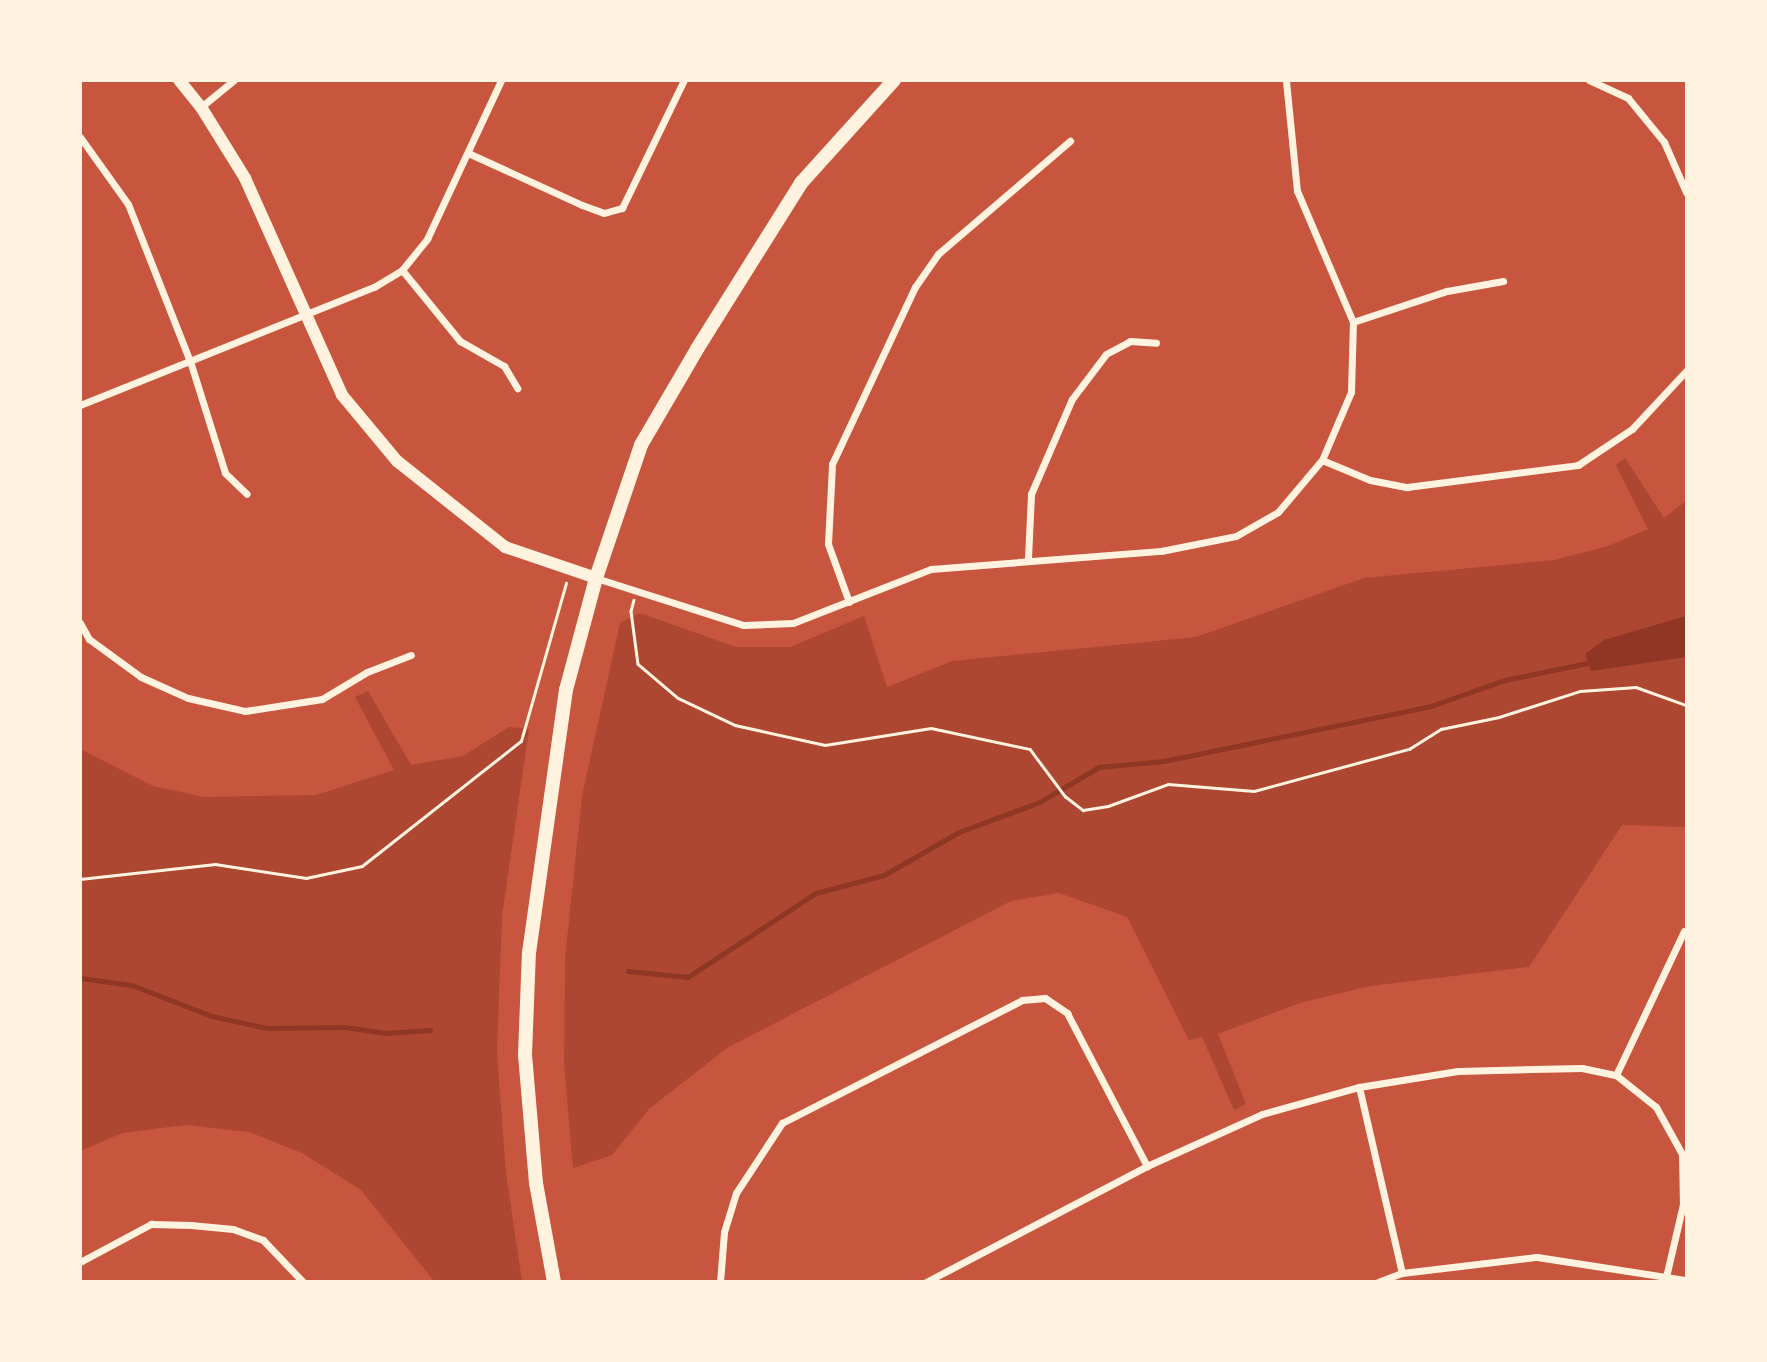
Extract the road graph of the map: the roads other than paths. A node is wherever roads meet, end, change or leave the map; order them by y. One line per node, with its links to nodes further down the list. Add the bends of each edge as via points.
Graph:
1 (179, 80): 8 (street)
2 (234, 80): 8 (street)
3 (501, 80): 11 (street)
4 (684, 80): 11 (street, via 622,208 604,213)
5 (894, 80): 25 (main road, via 801,183 697,349 641,445)
6 (1286, 80): 16 (street, via 1297,191)
7 (1588, 80): 12 (street, via 1628,98 1664,142)
8 (201, 107): 15 (street, via 278,244)
9 (80, 137): 18 (street, via 128,204)
10 (1070, 141): 26 (street, via 938,254 915,287 832,464 828,544)
11 (468, 153): 13 (street, via 426,239)
12 (1686, 191)
13 (402, 270): 15 (street, via 374,287); 20 (street, via 460,341 504,366)
14 (1503, 281): 16 (street, via 1447,291)
15 (304, 315): 18 (street); 25 (street, via 342,394 397,461 505,547)
16 (1353, 322): 22 (street, via 1351,392)
17 (1156, 343): 24 (street, via 1130,341 1106,354 1072,399 1031,494)
18 (190, 361): 21 (street); 23 (street, via 225,473)
19 (1686, 370): 22 (street, via 1632,429 1578,465 1408,487 1370,480)
20 (517, 388)
21 (80, 405)
22 (1322, 460): 24 (street, via 1278,512 1236,536 1161,551)
23 (247, 494)
24 (1028, 558): 26 (street, via 931,569)
25 (596, 578): 26 (street, via 743,625 793,623); 38 (main road, via 566,690 529,953 525,1055 536,1183)
26 (849, 602)
27 (80, 623): 28 (street, via 89,639 141,677 188,698 245,711 322,699 367,672)
28 (411, 655)
29 (1684, 931): 30 (street)
30 (1616, 1075): 31 (street, via 1582,1068 1458,1071); 35 (street, via 1657,1107 1682,1154 1683,1204)
31 (1359, 1087): 32 (street, via 1262,1114); 34 (street)
32 (1147, 1166): 39 (street, via 1067,1013 1045,998 1022,1000 782,1123 736,1193 724,1232); 40 (street)
33 (80, 1262): 37 (street, via 151,1224 191,1225 233,1229 263,1240)
34 (1402, 1273): 35 (street, via 1537,1257); 41 (street)
35 (1667, 1273): 36 (street)
36 (1686, 1280)
37 (303, 1282)
38 (554, 1282)
39 (720, 1282)
40 (926, 1282)
41 (1378, 1282)

